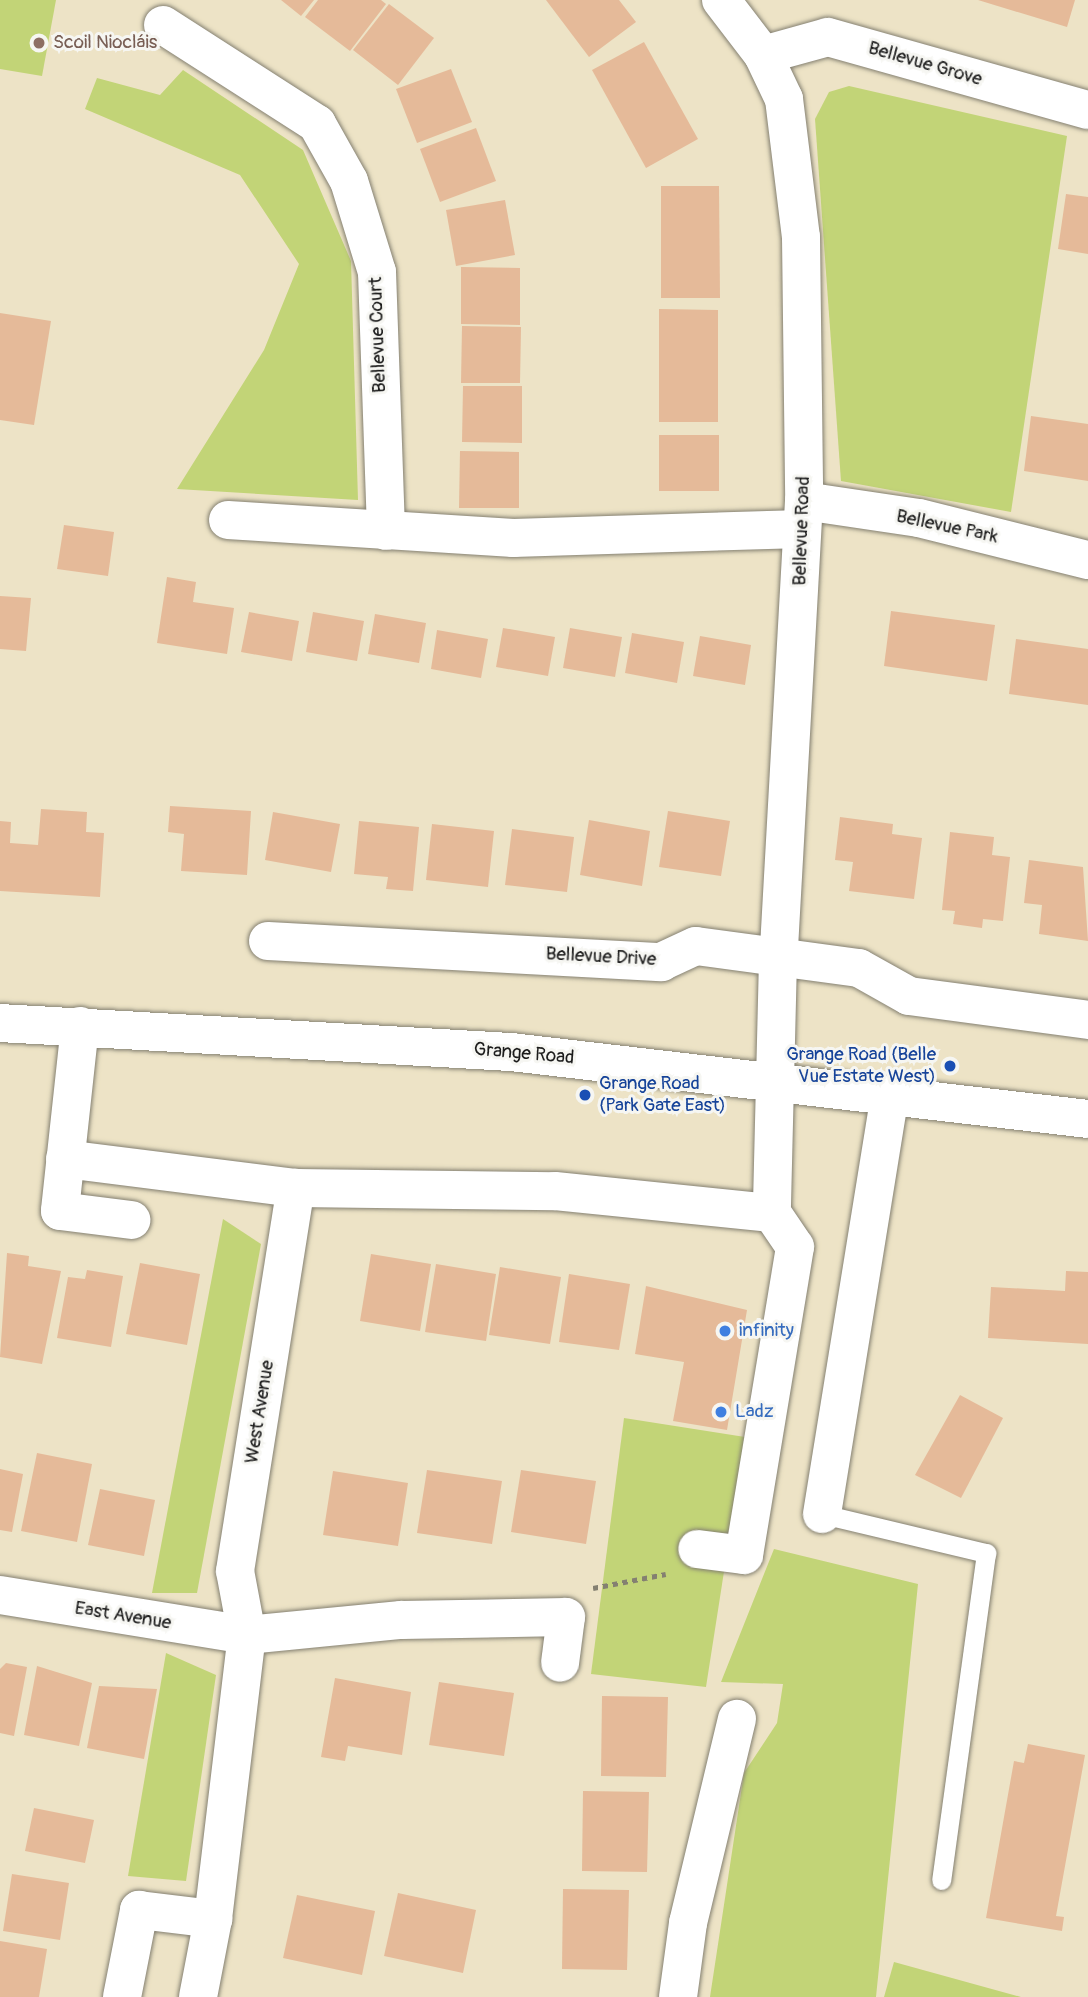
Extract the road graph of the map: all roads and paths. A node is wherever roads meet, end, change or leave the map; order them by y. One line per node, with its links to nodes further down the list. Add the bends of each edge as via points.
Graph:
1 (721, 0): 3 (street, Bellevue Road)
2 (163, 25): 7 (street, Bellevue Court, via 317,124 349,181 377,272)
3 (763, 55): 4 (street, Bellevue Grove, via 828,37); 5 (street, Bellevue Road, via 784,99 801,237)
4 (1088, 110)
5 (803, 515): 7 (street, via 513,538); 8 (street, Bellevue Park, via 919,518); 10 (street, Bellevue Road)
6 (228, 520): 7 (street)
7 (386, 531)
8 (1088, 560)
9 (268, 941): 10 (street, Bellevue Drive, via 662,962 696,946)
10 (778, 959): 11 (street, Bellevue Drive, via 859,968 909,996); 14 (street, Bellevue Road)
11 (1088, 1020)
12 (0, 1023): 13 (street, Grange Road)
13 (80, 1026): 14 (street, Grange Road, via 511,1052); 17 (street)
14 (775, 1082): 15 (street, Grange Road); 19 (street, Bellevue Road)
15 (890, 1095): 16 (street, Grange Road); 21 (street)
16 (1088, 1119)
17 (65, 1159): 18 (street); 20 (street, via 60,1211)
18 (296, 1188): 19 (street, via 555,1191); 25 (street, West Avenue, via 235,1571)
19 (772, 1213): 22 (street, via 795,1247 744,1555)
20 (131, 1220)
21 (822, 1514): 28 (lane, via 986,1553)
22 (697, 1549): 24 (path, via 683,1571 598,1583)
23 (0, 1595): 25 (street, East Avenue)
24 (566, 1617): 25 (street, via 401,1620); 26 (street)
25 (247, 1635): 29 (street, West Avenue)
26 (561, 1663)
27 (737, 1719): 32 (street, via 688,1923)
28 (941, 1880)
29 (213, 1919): 30 (street, via 139,1910); 31 (street, West Avenue)
30 (122, 1997)
31 (198, 1997)
32 (678, 1997)

